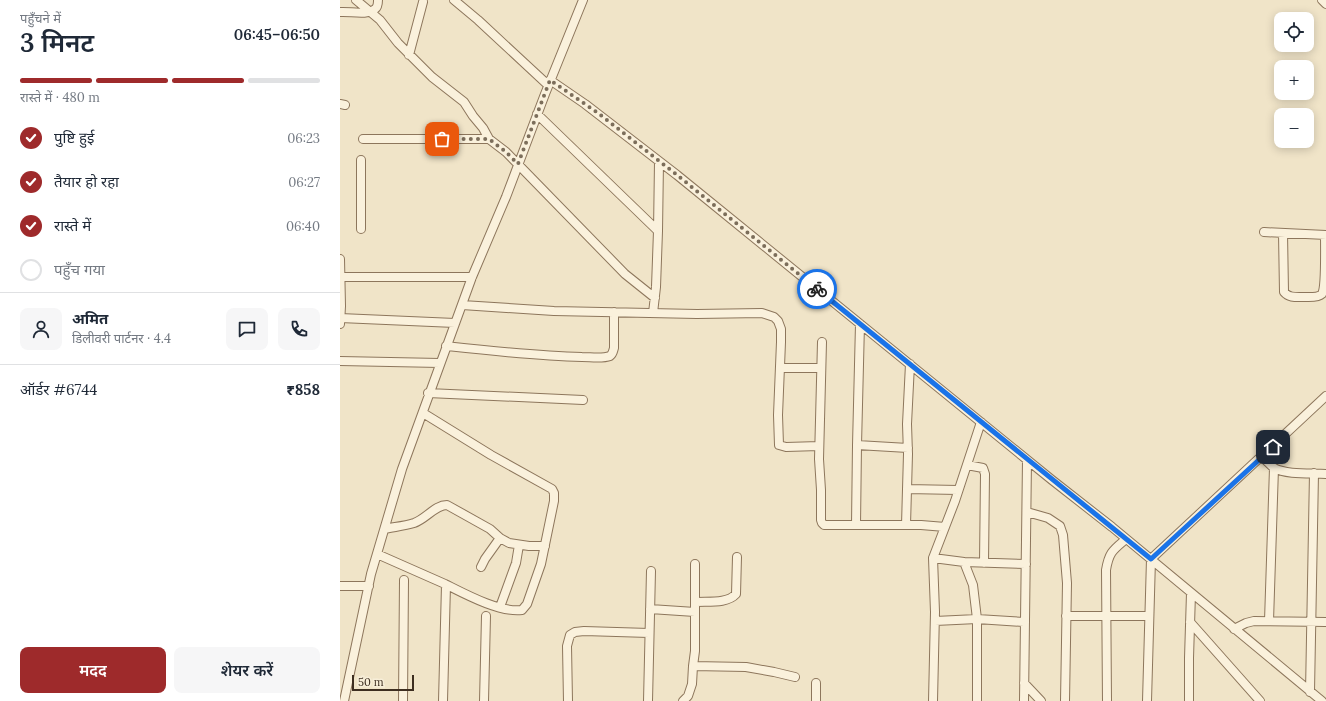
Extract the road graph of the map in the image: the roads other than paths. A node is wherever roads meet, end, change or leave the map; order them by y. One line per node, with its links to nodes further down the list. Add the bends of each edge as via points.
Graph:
1 (356, 0): 8 (street)
2 (378, 0): 8 (street, via 376,9)
3 (454, 0): 11 (street)
4 (583, 0): 11 (street)
5 (1322, 0): 7 (street)
6 (423, 2): 10 (street)
7 (1326, 4)
8 (369, 11): 9 (street, via 360,14); 10 (street, via 380,20)
9 (340, 12)
10 (409, 55): 14 (street, via 464,102 484,128)
11 (550, 81): 12 (street); 16 (street, via 585,104)
12 (537, 114): 17 (street); 19 (street)
13 (363, 139): 14 (street)
14 (489, 139): 17 (street)
15 (361, 160): 18 (street)
16 (659, 162): 19 (street); 33 (street)
17 (518, 164): 25 (street); 26 (street, via 625,274)
18 (361, 229)
19 (658, 231): 26 (street)
20 (1264, 232): 21 (street)
21 (1283, 233): 22 (street); 22 (street, via 1284,292 1292,297 1315,297 1323,291 1326,282)
22 (1326, 235)
23 (340, 259): 24 (street)
24 (341, 277): 25 (street); 30 (street)
25 (472, 277): 27 (street)
26 (654, 298): 29 (street)
27 (462, 305): 28 (street); 31 (street)
28 (614, 312): 29 (street); 35 (street, via 614,348 610,356 566,357)
29 (653, 313): 39 (street, via 762,313 774,317 781,329)
30 (340, 318): 31 (street); 32 (street)
31 (455, 323): 35 (street)
32 (340, 324)
33 (860, 324): 38 (street); 46 (street)
34 (822, 342): 40 (street)
35 (446, 346): 37 (street)
36 (340, 361): 37 (street)
37 (440, 363): 41 (street)
38 (910, 364): 45 (street); 48 (street, via 906,424)
39 (780, 368): 40 (street); 47 (street, via 779,445)
40 (821, 368): 47 (street)
41 (428, 393): 43 (street); 44 (street)
42 (1326, 397): 49 (street)
43 (583, 400)
44 (423, 413): 61 (street, via 402,469); 65 (street, via 491,456 552,489 554,501)
45 (982, 422): 50 (street); 51 (street)
46 (857, 445): 48 (street); 58 (street)
47 (819, 446): 58 (street, via 822,524)
48 (908, 448): 55 (street)
49 (1262, 457): 52 (street); 69 (street)
50 (1027, 460): 57 (street); 63 (street)
51 (967, 465): 56 (street); 71 (street, via 983,468 985,474)
52 (1274, 468): 53 (street); 91 (street)
53 (1314, 473): 54 (street); 92 (street)
54 (1326, 474)
55 (907, 489): 56 (street); 59 (street)
56 (958, 490): 60 (street)
57 (1027, 512): 73 (street); 86 (street, via 1048,518 1060,526 1062,531 1065,548)
58 (856, 525): 59 (street)
59 (906, 525): 60 (street)
60 (945, 527): 68 (street)
61 (385, 528): 62 (street, via 413,524 424,519 435,509 447,505 490,529); 66 (street)
62 (500, 538): 64 (street); 74 (street)
63 (1126, 539): 69 (street); 88 (street, via 1112,551 1107,561)
64 (518, 545): 65 (street); 82 (street, via 516,563)
65 (545, 546): 82 (street, via 527,604 522,610 516,611)
66 (377, 554): 77 (street); 79 (street)
67 (737, 557): 81 (street, via 736,594 727,600)
68 (933, 558): 70 (street); 90 (street)
69 (1151, 559): 80 (street); 87 (street)
70 (964, 562): 71 (street); 89 (street, via 973,585)
71 (984, 563): 73 (street)
72 (695, 564): 81 (street)
73 (1026, 564): 93 (street)
74 (481, 567)
75 (651, 572): 83 (street)
76 (404, 580): 105 (street)
77 (446, 585): 82 (street); 106 (street)
78 (340, 586): 79 (street)
79 (369, 586): 104 (street)
80 (1191, 593): 94 (street); 96 (street)
81 (695, 602): 84 (street)
82 (500, 607)
83 (650, 609): 84 (street); 97 (street)
84 (695, 612): 98 (street)
85 (486, 616): 107 (street)
86 (1066, 616): 88 (street); 116 (street)
87 (1149, 616): 88 (street); 118 (street)
88 (1106, 617): 117 (street)
89 (976, 619): 90 (street); 93 (street); 113 (street)
90 (935, 621): 112 (street)
91 (1269, 621): 92 (street); 96 (street, via 1254,621)
92 (1311, 621): 95 (street); 102 (street)
93 (1024, 622): 101 (street)
94 (1190, 622): 119 (street); 120 (street)
95 (1326, 622)
96 (1234, 629): 102 (street)
97 (649, 633): 108 (street, via 584,631 575,632 570,636 567,646); 109 (street)
98 (693, 666): 99 (street, via 746,667); 110 (street, via 692,684 688,696)
99 (794, 677)
100 (816, 683): 111 (street)
101 (1024, 683): 114 (street); 115 (street)
102 (1310, 692): 103 (street)
103 (1318, 700)
104 (344, 701)
105 (403, 701)
106 (443, 701)
107 (484, 701)
108 (568, 701)
109 (648, 701)
110 (683, 701)
111 (816, 701)
112 (933, 701)
113 (977, 701)
114 (1024, 701)
115 (1042, 701)
116 (1065, 701)
117 (1107, 701)
118 (1147, 701)
119 (1189, 701)
120 (1260, 701)

